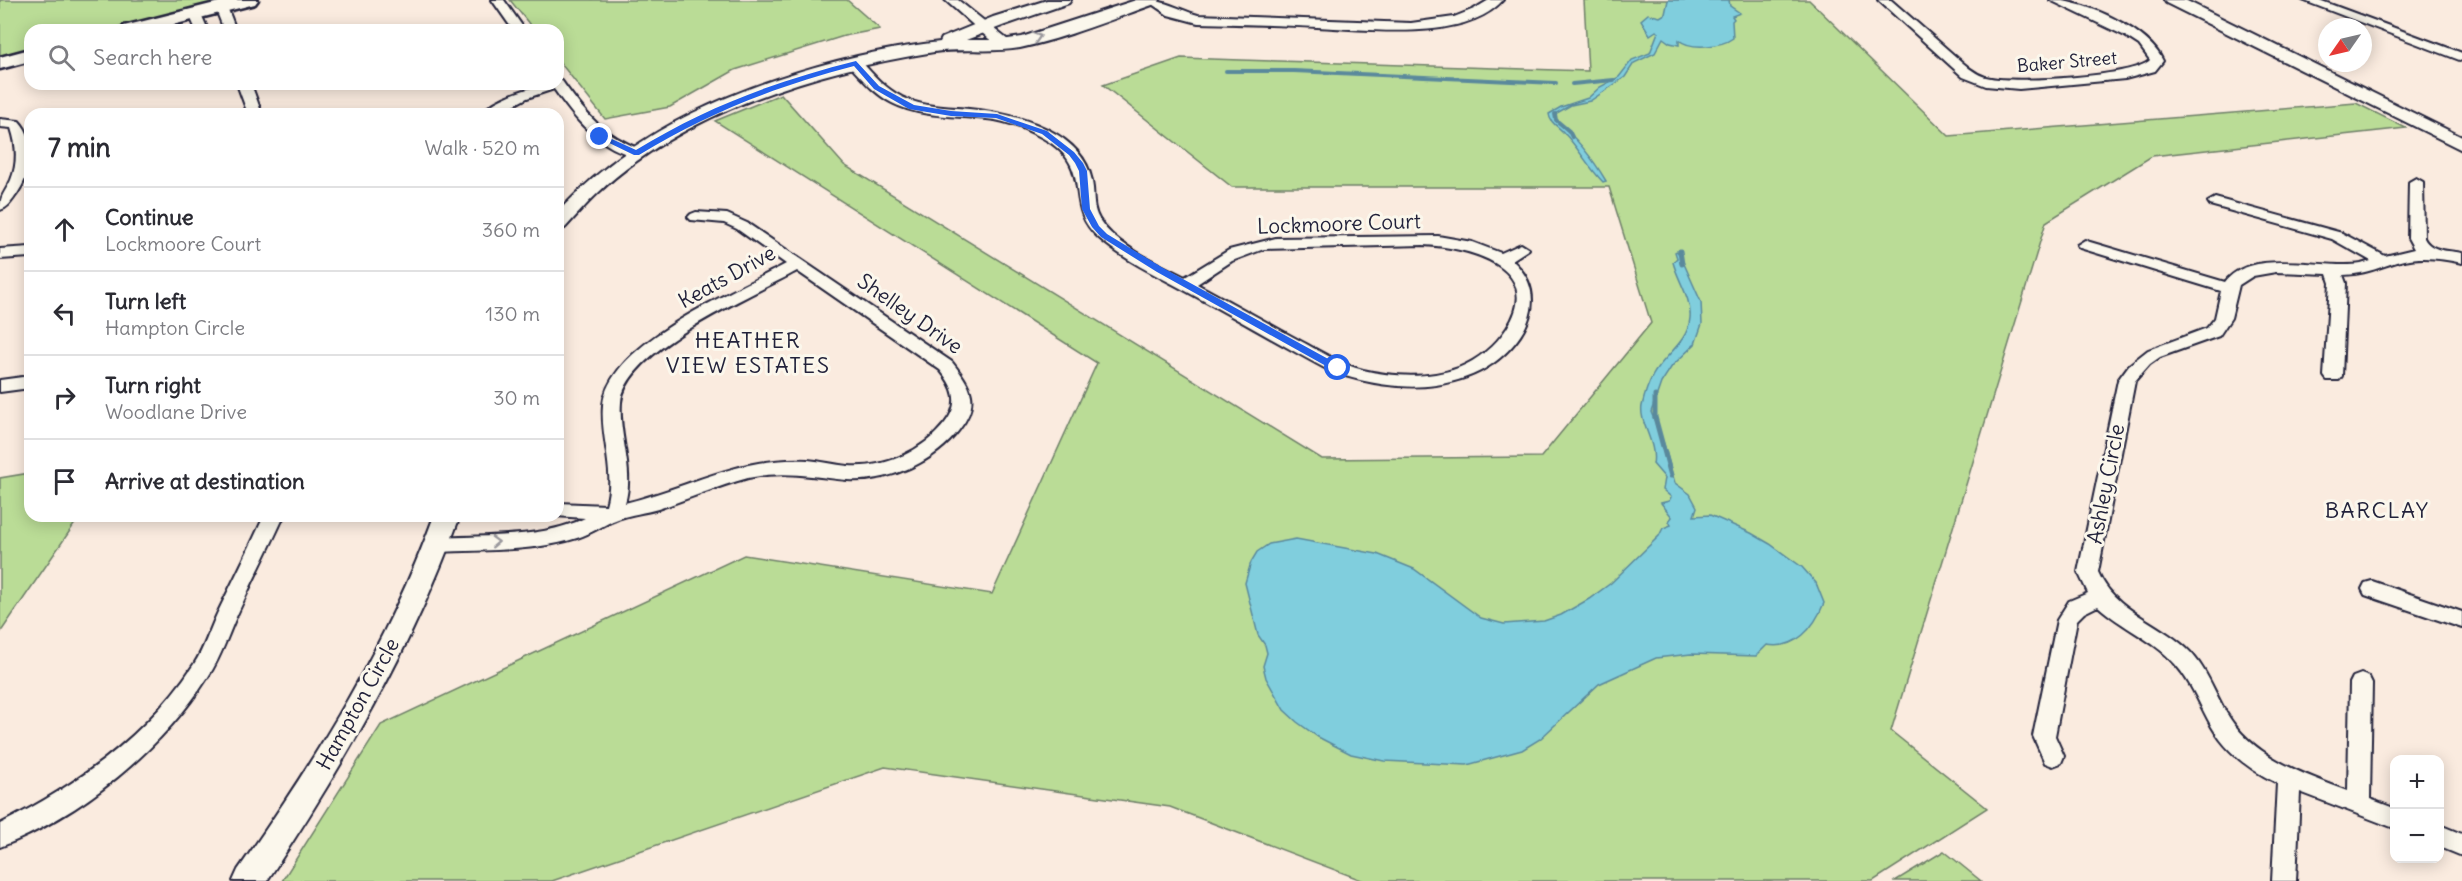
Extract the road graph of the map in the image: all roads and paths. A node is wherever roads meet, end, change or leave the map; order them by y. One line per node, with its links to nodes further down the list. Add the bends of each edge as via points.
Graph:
1 (249, 0): 11 (main road)
2 (498, 0): 17 (street)
3 (951, 0): 18 (street)
4 (1063, 0): 18 (street)
5 (1152, 0): 12 (street, via 1172,12 1198,19 1412,26 1447,22); 19 (street, one-way to 5)
6 (1497, 0): 12 (street)
7 (1884, 0): 8 (street, Baker Street, via 1963,70 1986,82 2019,85 2125,75 2150,68 2157,61 2154,51 2139,39)
8 (2056, 0)
9 (2172, 0): 31 (street)
10 (2308, 0): 22 (street)
11 (221, 7): 13 (main road); 16 (street)
12 (1476, 13): 14 (street)
13 (198, 22): 15 (main road)
14 (1493, 22)
15 (181, 24)
16 (228, 24)
17 (515, 24)
18 (983, 27): 19 (street); 20 (street)
19 (1007, 44): 20 (street)
20 (938, 46): 24 (street)
21 (24, 57): 23 (main road)
22 (2462, 57)
23 (0, 63)
24 (856, 64): 32 (street, via 806,76 731,103); 48 (street, Lockmoore Court, via 877,88 912,107 1006,118 1051,137 1079,163 1086,209 1096,227 1116,244)
25 (246, 90): 28 (street)
26 (537, 90): 29 (street)
27 (561, 90): 32 (street, via 591,130)
28 (253, 108)
29 (499, 108)
30 (0, 123): 35 (street, via 17,127 23,160 21,178)
31 (2462, 144)
32 (637, 153): 37 (street, via 593,187)
33 (2416, 182): 41 (street, via 2416,238)
34 (2215, 202): 45 (street, via 2337,236)
35 (0, 206)
36 (696, 217): 46 (street, Shelley Drive, via 727,219)
37 (564, 218)
38 (2085, 245): 49 (street)
39 (1521, 249): 44 (street)
40 (24, 253): 42 (street)
41 (2428, 253): 43 (street); 45 (street)
42 (1, 255)
43 (2462, 258)
44 (1501, 260): 48 (street, Lockmoore Court, via 1480,249 1445,242 1272,244 1228,256); 48 (street, Lockmoore Court, via 1524,289 1524,306 1513,333 1479,366 1419,381 1373,379 1338,368)
45 (2384, 262): 47 (street, via 2366,268)
46 (797, 264): 54 (street, Keats Drive, via 660,340 624,374 612,400 621,478); 54 (street, Shelley Drive, via 955,375 963,398 959,418 950,431 919,456 882,470 848,473 777,467 747,472)
47 (2334, 270): 49 (street, via 2256,270 2236,279); 50 (street, via 2338,283)
48 (1186, 285)
49 (2230, 289): 59 (street, Ashley Circle, via 2225,316 2213,332 2153,352 2127,380 2088,572)
50 (2333, 376)
51 (24, 383): 52 (street)
52 (0, 386)
53 (564, 510): 54 (street, Shelley Drive)
54 (613, 513): 57 (street, Shelley Drive, one-way to 54, via 519,541 574,532)
55 (271, 522): 66 (street, via 202,668 162,721 87,785)
56 (449, 522): 57 (street, Hampton Circle)
57 (437, 545): 69 (street, Hampton Circle, via 403,623 367,691 303,800)
58 (2372, 589): 60 (street)
59 (2101, 597): 62 (street, via 2077,605 2067,620 2044,736); 63 (street, Ashley Circle, via 2181,657 2194,672 2230,738 2248,754)
60 (2462, 620)
61 (2361, 683): 64 (street)
62 (2053, 756)
63 (2289, 777): 64 (street, Ashley Circle); 70 (street)
64 (2360, 804): 65 (street, Ashley Circle)
65 (2390, 816)
66 (0, 836)
67 (2444, 838): 68 (street)
68 (2462, 845)
69 (249, 881)
70 (2284, 881)

